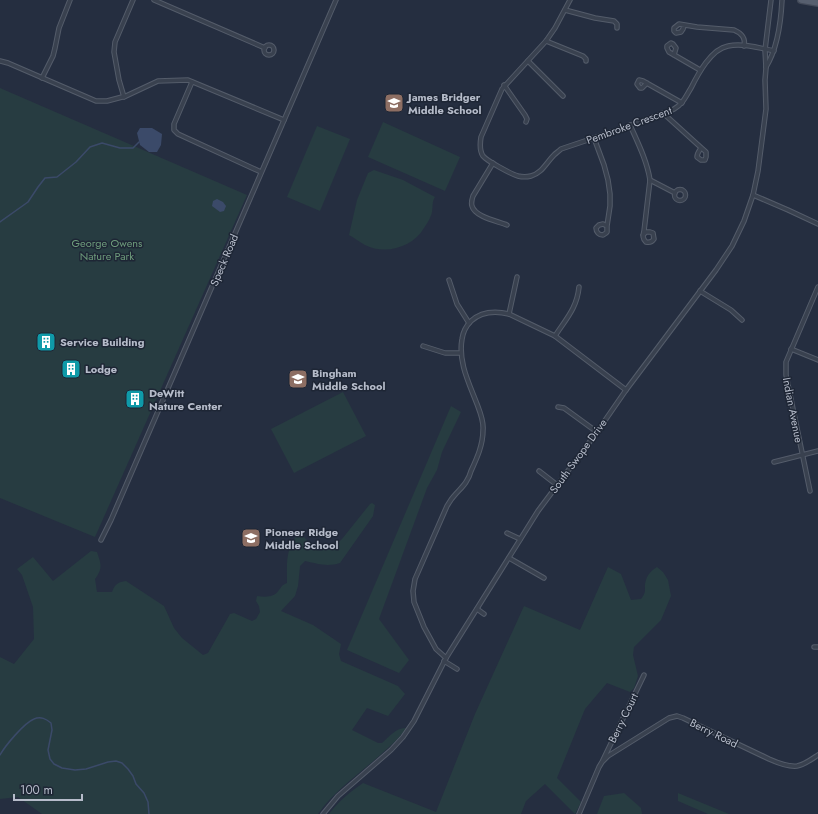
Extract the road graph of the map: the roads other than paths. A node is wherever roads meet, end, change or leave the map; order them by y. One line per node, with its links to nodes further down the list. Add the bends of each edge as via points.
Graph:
1 (70, 0): 24 (street, via 59,28 53,56)
2 (133, 0): 29 (street, via 115,42 114,52)
3 (154, 0): 15 (street)
4 (336, 0): 32 (street, Speck Road)
5 (570, 0): 10 (street)
6 (771, 0): 16 (street, South Swope Drive)
7 (782, 0): 17 (street, South Swope Drive)
8 (801, 0): 9 (main road)
9 (818, 3)
10 (565, 10): 12 (street, via 614,21); 13 (street)
11 (684, 25): 14 (street, via 740,32 744,37)
12 (617, 28)
13 (546, 41): 20 (street); 21 (street, via 583,56)
14 (744, 46): 16 (street, Pembroke Crescent); 23 (street, Pembroke Crescent, via 720,48)
15 (265, 48)
16 (765, 50): 17 (street, Pembroke Crescent); 22 (street, South Swope Drive)
17 (774, 52): 22 (street, South Swope Drive)
18 (674, 55): 23 (street)
19 (0, 61): 24 (street)
20 (528, 61): 27 (street); 28 (street)
21 (586, 62)
22 (766, 68): 41 (street, South Swope Drive, via 766,109)
23 (700, 70): 30 (street, Pembroke Crescent)
24 (42, 78): 29 (street, via 96,101)
25 (192, 82): 29 (street, via 158,81); 32 (street); 38 (street, via 174,124 174,130)
26 (647, 83): 30 (street)
27 (504, 85): 33 (street, via 525,115); 37 (street, via 481,137 481,152)
28 (563, 96)
29 (124, 97)
30 (682, 104): 31 (street, Pembroke Crescent)
31 (663, 113): 34 (street, Pembroke Crescent); 36 (street)
32 (284, 120): 38 (street, Speck Road)
33 (526, 122)
34 (630, 125): 35 (street, Pembroke Crescent); 39 (street)
35 (594, 138): 37 (street, Pembroke Crescent, via 561,149 543,168 530,176 517,176); 44 (street, via 608,180 610,206)
36 (701, 148)
37 (493, 163): 43 (street, via 473,196 472,206 481,216)
38 (261, 172): 70 (street, Speck Road)
39 (650, 180): 40 (street); 45 (street)
40 (675, 193)
41 (753, 195): 42 (street); 50 (street, South Swope Drive, via 732,246)
42 (818, 224)
43 (507, 225)
44 (607, 226)
45 (643, 235)
46 (517, 277): 52 (street)
47 (449, 280): 54 (street, via 457,304)
48 (579, 287): 55 (street, via 575,306)
49 (818, 287): 51 (street, Indian Avenue)
50 (700, 291): 53 (street); 60 (street, South Swope Drive)
51 (817, 293): 57 (street, Indian Avenue)
52 (509, 314): 54 (street, via 484,313); 55 (street)
53 (742, 320)
54 (469, 323): 58 (street, via 463,333)
55 (555, 336): 60 (street)
56 (423, 346): 58 (street, via 444,353)
57 (791, 349): 59 (street); 64 (street, Indian Avenue, via 786,362 786,374)
58 (461, 353): 76 (street, via 482,416 482,442 466,483 447,506 415,579 413,591 414,602 424,627)
59 (818, 360)
60 (626, 390): 62 (street, South Swope Drive)
61 (558, 407): 62 (street, via 564,408)
62 (597, 432): 67 (street, South Swope Drive)
63 (818, 451): 64 (street)
64 (802, 455): 65 (street); 68 (street, Indian Avenue)
65 (774, 462)
66 (538, 471): 67 (street)
67 (558, 484): 71 (street, South Swope Drive)
68 (810, 490)
69 (507, 533): 71 (street)
70 (101, 540)
71 (520, 540): 72 (street, South Swope Drive)
72 (509, 558): 73 (street); 74 (street, South Swope Drive)
73 (544, 578)
74 (477, 610): 75 (street); 76 (street, South Swope Drive)
75 (484, 614)
76 (445, 660): 77 (street); 81 (street, South Swope Drive, via 403,737 338,796)
77 (457, 669)
78 (644, 674): 80 (street, Berry Court)
79 (818, 755): 80 (street, Berry Road, via 798,766 784,765 678,716 669,718)
80 (602, 762): 82 (street, Berry Road)
81 (323, 814)
82 (579, 814)

